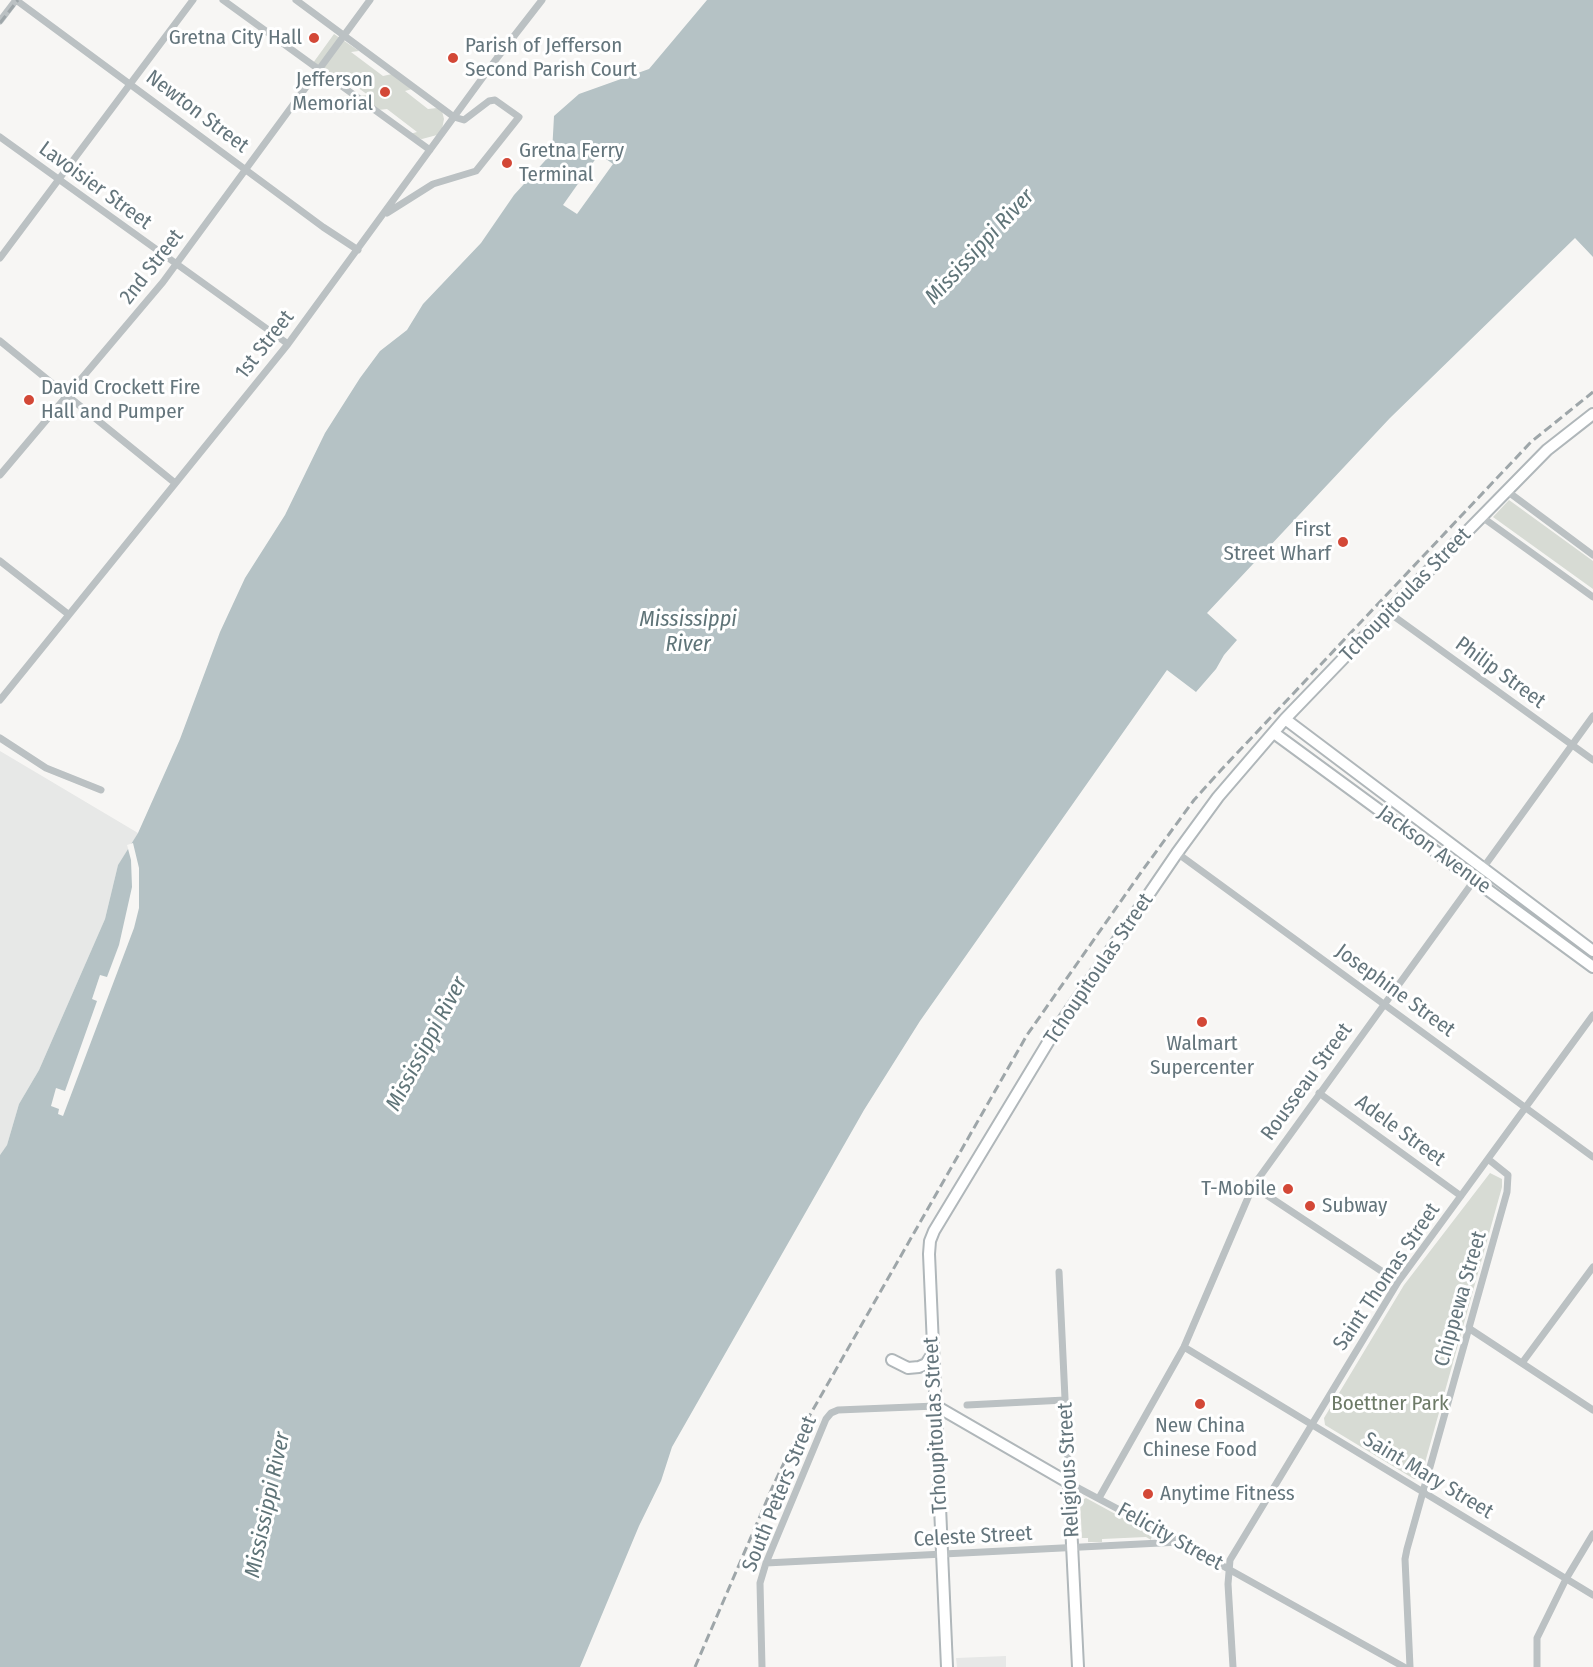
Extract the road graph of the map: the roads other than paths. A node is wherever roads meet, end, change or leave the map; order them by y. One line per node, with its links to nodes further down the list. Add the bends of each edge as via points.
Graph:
1 (16, 0): 7 (street); 10 (street, Newton Street)
2 (193, 0): 10 (street)
3 (223, 0): 9 (street)
4 (296, 0): 8 (street)
5 (370, 0): 8 (street)
6 (542, 0): 11 (street, 1st Street)
7 (0, 21)
8 (344, 34): 9 (street, 2nd Street); 11 (street)
9 (319, 70): 13 (street); 14 (street, 2nd Street)
10 (131, 84): 14 (street, Newton Street); 15 (street)
11 (454, 117): 13 (street, 1st Street); 16 (street, via 464,120 495,100 519,117 477,171 434,184)
12 (0, 137): 15 (street, Lavoisier Street)
13 (430, 150): 16 (street, 1st Street)
14 (246, 169): 17 (street, Newton Street); 19 (street, 2nd Street)
15 (60, 181): 18 (street); 19 (street, Lavoisier Street)
16 (384, 215): 17 (street, 1st Street)
17 (358, 250): 21 (street, 1st Street)
18 (0, 258)
19 (177, 264): 21 (street, Lavoisier Street); 22 (street, 2nd Street)
20 (0, 341): 22 (street)
21 (288, 345): 25 (street, 1st Street)
22 (66, 395): 24 (street, 2nd Street); 25 (street)
23 (1593, 414): 26 (street, Tchoupitoulas Street, via 1547,450)
24 (0, 475)
25 (175, 483): 32 (street, 1st Street)
26 (1507, 491): 27 (street, Tchoupitoulas Street); 28 (street)
27 (1482, 517): 30 (street); 31 (street, Tchoupitoulas Street)
28 (1593, 555)
29 (0, 561): 32 (street)
30 (1593, 597)
31 (1388, 612): 35 (street, Tchoupitoulas Street); 38 (street, Philip Street)
32 (68, 614): 33 (street, 1st Street)
33 (0, 700)
34 (1593, 716): 38 (street, Rousseau Street)
35 (1285, 720): 36 (street, Tchoupitoulas Street); 42 (street, Jackson Avenue)
36 (1274, 733): 41 (street, Tchoupitoulas Street, via 1218,797); 43 (street, Jackson Avenue)
37 (0, 738): 40 (street, via 46,768)
38 (1572, 745): 39 (street, Philip Street); 42 (street, Rousseau Street)
39 (1593, 760)
40 (100, 790)
41 (1177, 853): 46 (street, Josephine Street); 61 (street, Tchoupitoulas Street, via 1050,1039 934,1230 928,1254)
42 (1481, 869): 43 (street, Rousseau Street); 44 (street, Jackson Avenue)
43 (1473, 879): 45 (street, Jackson Avenue); 46 (street, Rousseau Street)
44 (1593, 951)
45 (1593, 967)
46 (1385, 1003): 48 (street, Rousseau Street); 49 (street, Josephine Street)
47 (1593, 1015): 49 (street, Saint Thomas Street)
48 (1319, 1093): 52 (street, Rousseau Street); 53 (street, Adele Street)
49 (1526, 1107): 50 (street, Josephine Street); 51 (street, Saint Thomas Street)
50 (1593, 1156)
51 (1488, 1159): 53 (street, Saint Thomas Street); 59 (street, Chippewa Street, via 1504,1170 1509,1182)
52 (1253, 1186): 57 (street); 60 (street, Rousseau Street)
53 (1461, 1196): 57 (street, Saint Thomas Street)
54 (1593, 1267): 56 (street)
55 (1059, 1272): 64 (street, Religious Street)
56 (1584, 1279): 58 (street); 63 (street)
57 (1398, 1282): 68 (street, Saint Thomas Street)
58 (1593, 1285)
59 (1470, 1329): 63 (street); 70 (street, Chippewa Street)
60 (1184, 1347): 68 (street, Saint Mary Street); 71 (street, Rousseau Street)
61 (933, 1353): 62 (street, via 919,1367 908,1368); 66 (street, Tchoupitoulas Street)
62 (892, 1360)
63 (1522, 1363): 67 (street)
64 (1065, 1400): 65 (street); 69 (street, Religious Street)
65 (967, 1405)
66 (936, 1406): 69 (street, Felicity Street); 75 (street, Tchoupitoulas Street); 76 (street, South Peters Street, via 831,1413)
67 (1593, 1410)
68 (1311, 1425): 70 (street, Saint Mary Street); 77 (street, Saint Thomas Street)
69 (1070, 1483): 71 (street, Felicity Street); 74 (street, Religious Street)
70 (1422, 1492): 78 (street, Saint Mary Street); 85 (street, Chippewa Street, via 1405,1559)
71 (1099, 1498): 73 (street, Felicity Street)
72 (1593, 1534): 78 (street)
73 (1180, 1542): 74 (street, Celeste Street); 77 (street, Felicity Street)
74 (1073, 1549): 75 (street, Celeste Street); 82 (street, Religious Street)
75 (942, 1555): 76 (street, Celeste Street); 81 (street, Tchoupitoulas Street)
76 (766, 1563): 80 (street, South Peters Street, via 760,1583)
77 (1228, 1569): 83 (street); 84 (street, Felicity Street)
78 (1566, 1579): 79 (street, Saint Mary Street); 86 (street, via 1537,1638)
79 (1593, 1595)
80 (762, 1667)
81 (946, 1667)
82 (1078, 1667)
83 (1233, 1667)
84 (1404, 1667)
85 (1410, 1667)
86 (1537, 1667)

